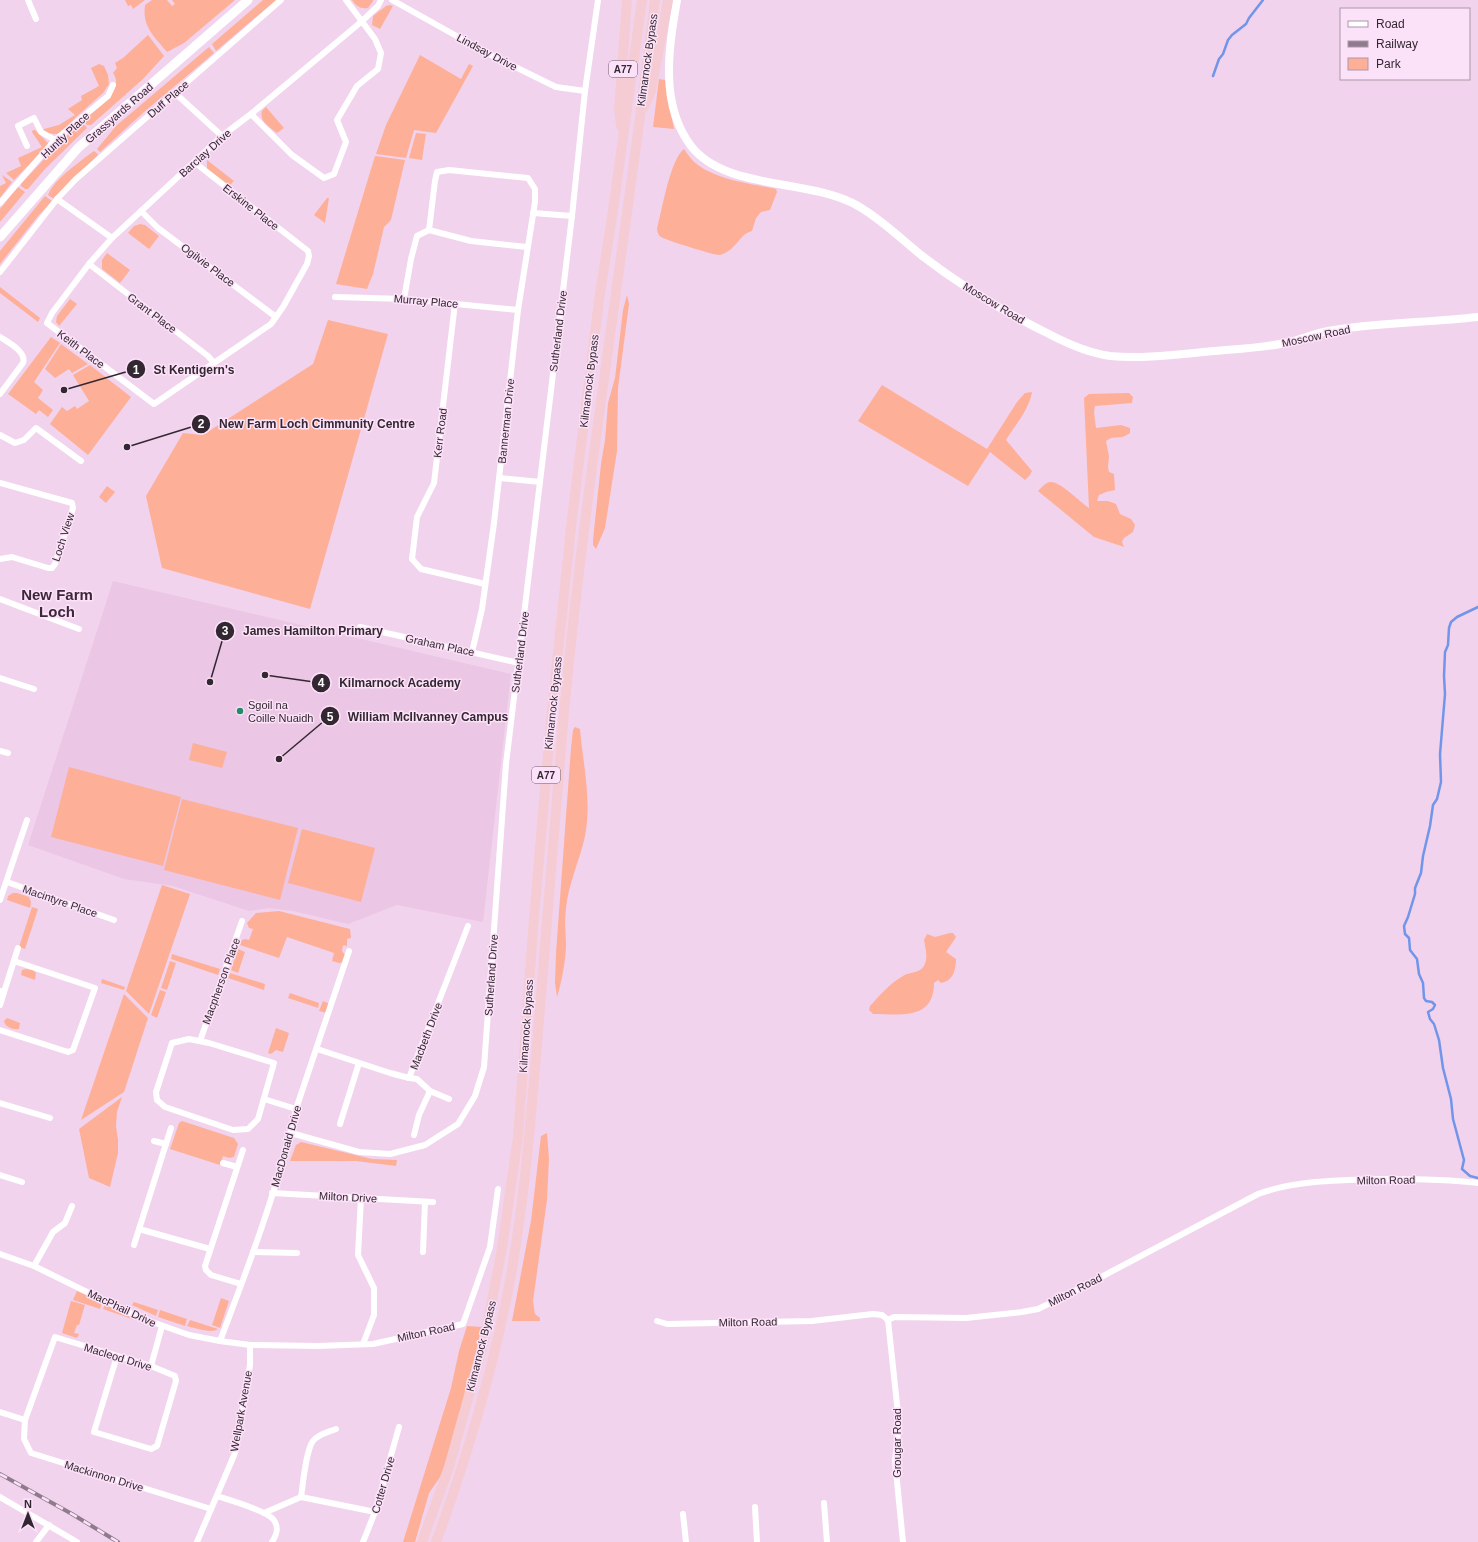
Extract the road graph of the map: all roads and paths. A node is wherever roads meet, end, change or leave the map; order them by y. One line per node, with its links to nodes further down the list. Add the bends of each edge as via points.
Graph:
1 (28, 0): 14 (street)
2 (248, 0): 32 (main road, Grassyards Road, via 78,148)
3 (281, 0): 18 (street, Duff Place)
4 (346, 0): 15 (street)
5 (381, 0): 15 (street, Barclay Drive)
6 (392, 0): 13 (street, Lindsay Drive)
7 (598, 0): 17 (street, Sutherland Drive)
8 (627, 0): 22 (highway, A77, via 619,110)
9 (642, 0): 22 (highway, Kilmarnock Bypass / A77)
10 (655, 0): 20 (highway, Kilmarnock Bypass / A77)
11 (668, 0): 20 (highway, A77, via 651,92)
12 (677, 0): 42 (street, Moscow Road, via 669,53 671,96 680,128 704,160 736,174 845,199 874,216 924,257 973,290 1031,325 1083,350 1103,355 1136,357 1197,352 1274,345 1327,332 1383,324)
13 (404, 2): 17 (street, Lindsay Drive, via 487,53 556,87)
14 (36, 19)
15 (360, 22): 19 (street, Barclay Drive); 19 (street, via 375,39 381,53 378,69 357,86 337,120 346,142 334,174 324,178 298,160)
16 (113, 85): 23 (street, Huntly Place, via 108,96)
17 (585, 91): 30 (street, Sutherland Drive)
18 (175, 93): 21 (street); 26 (street, Duff Place, via 76,179)
19 (251, 114): 21 (street, Barclay Drive)
20 (639, 118): 141 (highway, Kilmarnock Bypass / A77, via 583,530 563,723 529,1141 515,1249 493,1357 462,1471)
21 (222, 136): 25 (street, Barclay Drive)
22 (623, 138): 140 (highway, Kilmarnock Bypass / A77, via 599,300 571,527 551,721 518,1138 488,1322 449,1467)
23 (55, 140): 24 (street, via 41,132 34,118 18,126); 27 (street, Huntly Place)
24 (27, 146)
25 (194, 162): 28 (street, Barclay Drive); 41 (street, Erskine Place, via 309,253 307,264)
26 (57, 199): 33 (street); 36 (street, Duff Place)
27 (0, 203)
28 (141, 211): 33 (street, Barclay Drive); 41 (street, Ogilvie Place, via 158,228)
29 (533, 213): 30 (street); 31 (street, Bannerman Drive, via 535,189 528,178 449,170 437,172); 34 (street, Bannerman Drive)
30 (572, 216): 51 (street, Sutherland Drive)
31 (429, 230): 34 (street, via 471,241); 38 (street, via 417,236)
32 (0, 236)
33 (112, 238): 35 (street, Barclay Drive)
34 (527, 247): 40 (street, Bannerman Drive)
35 (89, 264): 43 (street, Barclay Drive); 45 (street, Grant Place)
36 (0, 272)
37 (335, 296): 38 (street, Murray Place)
38 (404, 299): 39 (street, Murray Place)
39 (455, 303): 40 (street, Murray Place); 53 (street, Kerr Road, via 434,483 417,517 412,559 421,569)
40 (518, 310): 49 (street, Bannerman Drive)
41 (276, 317): 45 (street, via 264,330)
42 (1478, 317)
43 (47, 323): 45 (street, Keith Place, via 154,404)
44 (0, 336): 46 (street, via 20,351 25,359)
45 (214, 363)
46 (0, 394)
47 (0, 435): 48 (street, via 15,443 24,440 36,428)
48 (81, 461)
49 (500, 478): 51 (street); 53 (street, Bannerman Drive)
50 (0, 482): 52 (street, Loch View, via 72,503 73,508 52,568 12,557)
51 (540, 482): 58 (street, Sutherland Drive)
52 (0, 559)
53 (485, 584): 57 (street, Bannerman Drive)
54 (0, 599): 56 (street)
55 (360, 627): 57 (street, Graham Place)
56 (79, 629)
57 (472, 652): 58 (street, Graham Place)
58 (519, 663): 87 (street, Sutherland Drive, via 506,764 484,1067 476,1096 458,1124 425,1145 390,1154 359,1152)
59 (0, 678): 60 (street)
60 (34, 689)
61 (0, 751): 62 (street)
62 (8, 753)
63 (27, 820): 64 (street)
64 (7, 882): 65 (street); 66 (street, Macintyre Place)
65 (0, 900)
66 (114, 920)
67 (242, 922): 75 (street, Macpherson Place)
68 (468, 926): 78 (street, Macbeth Drive)
69 (18, 948): 71 (street)
70 (349, 951): 76 (street, MacDonald Drive)
71 (14, 961): 72 (street); 74 (street, via 95,988 73,1050 68,1052)
72 (2, 991): 73 (street)
73 (0, 1005)
74 (0, 1030)
75 (200, 1041): 80 (street, via 274,1063); 80 (street, via 189,1039 172,1043 156,1092 157,1100 165,1107 233,1130 248,1129 258,1119)
76 (317, 1049): 77 (street, Macbeth Drive); 83 (street, MacDonald Drive)
77 (359, 1063): 78 (street, Macbeth Drive); 85 (street)
78 (409, 1078): 79 (street, via 417,1079)
79 (430, 1091): 81 (street); 88 (street, via 419,1115)
80 (264, 1099): 83 (street)
81 (449, 1100)
82 (0, 1103): 84 (street)
83 (296, 1109): 87 (street, MacDonald Drive)
84 (50, 1118)
85 (340, 1124)
86 (171, 1128): 90 (street)
87 (291, 1133): 98 (street, MacDonald Drive)
88 (414, 1135)
89 (154, 1140): 90 (street)
90 (166, 1144): 103 (street)
91 (243, 1150): 93 (street)
92 (224, 1163): 93 (street)
93 (237, 1166): 105 (street)
94 (0, 1175): 95 (street)
95 (22, 1182)
96 (1478, 1183): 112 (street, Milton Road, via 1434,1179 1363,1180 1276,1188 1258,1194 1038,1309 980,1318 894,1317)
97 (498, 1190): 118 (street, Milton Road, via 490,1247 463,1324)
98 (272, 1193): 99 (street, Milton Drive); 106 (street, MacDonald Drive)
99 (361, 1198): 100 (street, Milton Drive); 118 (street, via 358,1255 374,1288 374,1315)
100 (425, 1202): 101 (street, Milton Drive); 107 (street)
101 (433, 1202)
102 (72, 1206): 110 (street, via 65,1222 54,1232)
103 (139, 1229): 104 (street); 105 (street)
104 (134, 1245)
105 (210, 1249): 111 (street, via 205,1266 208,1273)
106 (253, 1252): 108 (street); 111 (street, MacDonald Drive)
107 (423, 1252)
108 (297, 1253)
109 (0, 1254): 110 (street, MacPhail Drive)
110 (34, 1266): 114 (street, MacPhail Drive, via 138,1317)
111 (241, 1284): 116 (street, MacDonald Drive)
112 (888, 1320): 113 (street, Milton Road, via 882,1315 873,1314 812,1321 667,1324); 145 (street, Grougar Road, via 898,1423 895,1461)
113 (657, 1321)
114 (162, 1326): 116 (street, MacPhail Drive, via 189,1336); 120 (street)
115 (55, 1337): 119 (street, Macleod Drive); 122 (street, Mackinnon Drive)
116 (220, 1341): 117 (street, MacPhail Drive)
117 (250, 1344): 118 (street, Milton Road); 125 (street, Wellpark Avenue, via 250,1365 235,1453)
118 (363, 1344)
119 (117, 1356): 120 (street, Macleod Drive); 120 (street, Macleod Drive, via 94,1432 151,1449 157,1446 176,1381 175,1376)
120 (151, 1366)
121 (0, 1412): 122 (street)
122 (25, 1420): 130 (street, Mackinnon Drive, via 24,1439 31,1453)
123 (400, 1427): 131 (street, Cotter Drive)
124 (336, 1429): 127 (street, via 314,1440 310,1448)
125 (217, 1496): 130 (street, Wellpark Avenue); 132 (street)
126 (0, 1497): 134 (street)
127 (301, 1497): 131 (street); 132 (street)
128 (824, 1503): 144 (street)
129 (755, 1507): 143 (street)
130 (211, 1509): 137 (street, Wellpark Avenue)
131 (375, 1512): 139 (street, Cotter Drive)
132 (264, 1513): 138 (street, via 273,1519 277,1526 277,1534)
133 (683, 1514): 142 (street)
134 (49, 1525): 135 (street); 136 (street)
135 (36, 1542)
136 (77, 1542)
137 (197, 1542)
138 (272, 1542)
139 (364, 1542)
140 (422, 1542)
141 (436, 1542)
142 (686, 1542)
143 (757, 1542)
144 (827, 1542)
145 (903, 1542)

